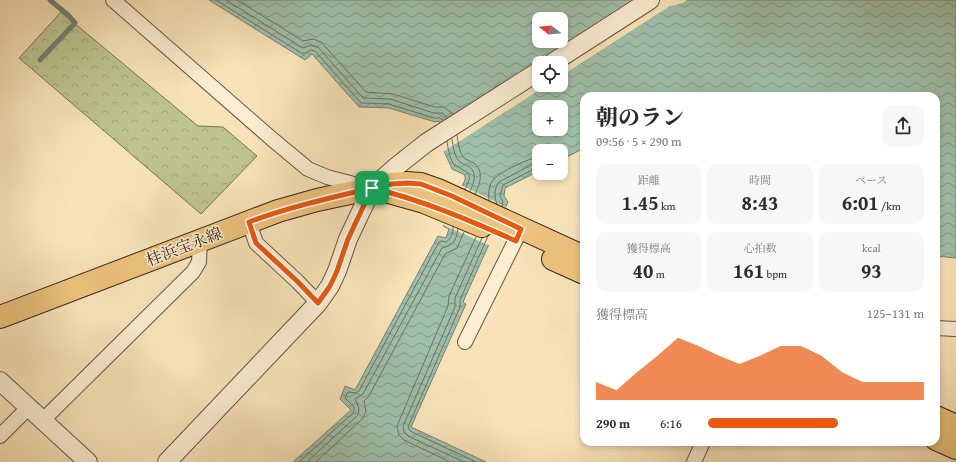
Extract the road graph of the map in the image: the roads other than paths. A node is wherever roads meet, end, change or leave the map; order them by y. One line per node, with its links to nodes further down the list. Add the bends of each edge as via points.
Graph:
1 (113, 0): 5 (street, via 308,169 326,177)
2 (650, 0): 3 (street)
3 (563, 56)
4 (532, 76): 5 (street, via 426,144)
5 (372, 188): 6 (main road, 桂浜宝永線, via 317,200); 7 (main road, 桂浜宝永線, via 448,203); 11 (street, via 330,286)
6 (249, 222): 8 (main road, 桂浜宝永線); 11 (street, via 256,243)
7 (510, 231): 9 (main road, 桂浜宝永線); 10 (main road, 桂浜宝永線); 15 (street)
8 (200, 240): 12 (main road, 桂浜宝永線); 19 (street, via 199,262 193,272)
9 (580, 256)
10 (580, 272)
11 (318, 303): 26 (street)
12 (0, 318)
13 (940, 328): 14 (street)
14 (956, 329)
15 (465, 342)
16 (0, 381): 17 (street)
17 (29, 407): 19 (street); 21 (street)
18 (940, 419): 20 (main road)
19 (43, 420): 25 (street)
20 (956, 426)
21 (0, 436)
22 (940, 441): 24 (main road)
23 (701, 446): 27 (street)
24 (956, 448)
25 (88, 462)
26 (167, 462)
27 (694, 462)

